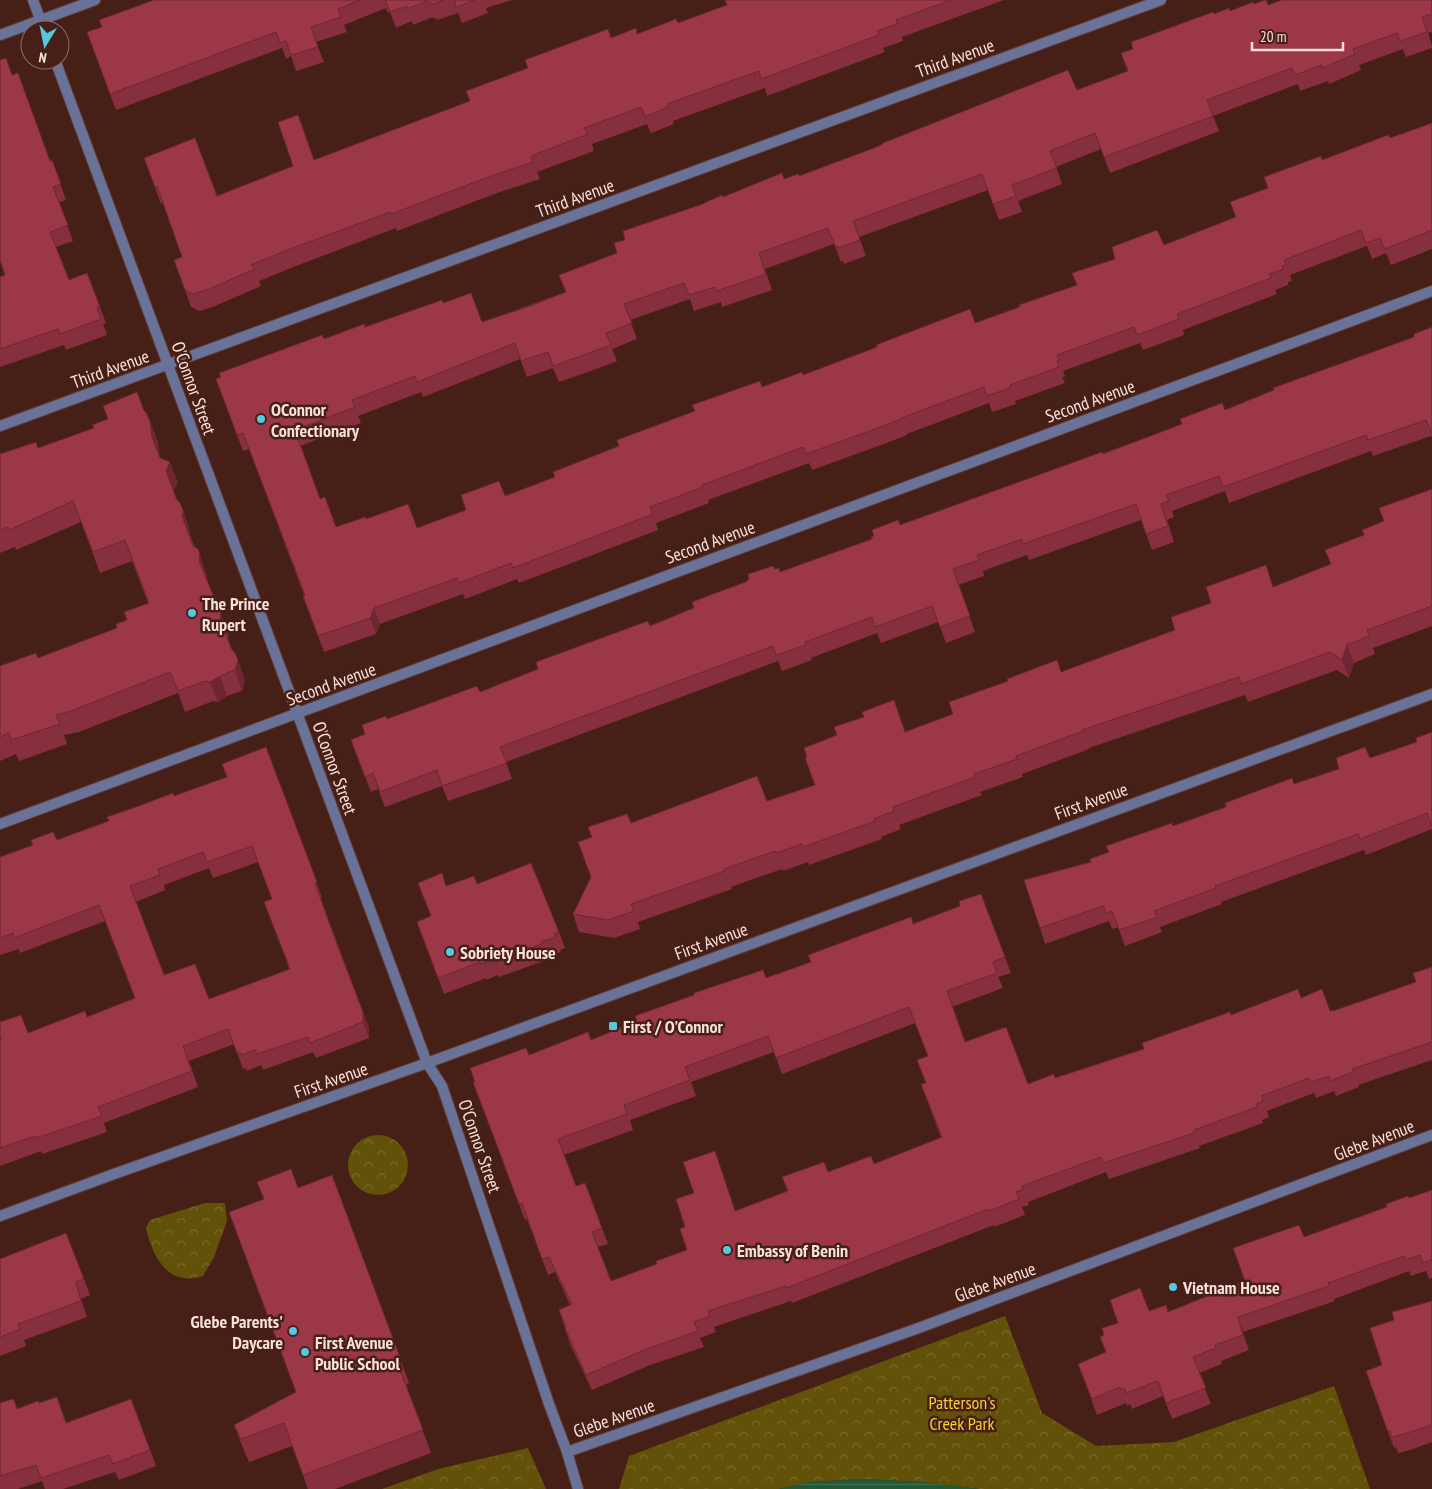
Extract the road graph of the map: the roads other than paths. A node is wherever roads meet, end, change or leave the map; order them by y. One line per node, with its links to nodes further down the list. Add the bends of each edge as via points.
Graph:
1 (33, 0): 4 (street)
2 (95, 0): 5 (street)
3 (1161, 0): 10 (street, Third Avenue)
4 (40, 20)
5 (53, 20)
6 (20, 30): 7 (street)
7 (0, 35)
8 (59, 70): 10 (street, O'Connor Street)
9 (1432, 291): 13 (street, Second Avenue)
10 (168, 364): 11 (street, Third Avenue); 13 (street, O'Connor Street)
11 (0, 426)
12 (1432, 694): 15 (street, First Avenue)
13 (298, 713): 14 (street, Second Avenue); 15 (street, O'Connor Street)
14 (0, 824)
15 (427, 1063): 17 (street, First Avenue); 18 (street, O'Connor Street, via 442,1086)
16 (1432, 1135): 18 (street, Glebe Avenue, via 916,1329)
17 (0, 1216)
18 (567, 1452): 19 (street, O'Connor Street)
19 (578, 1489)

